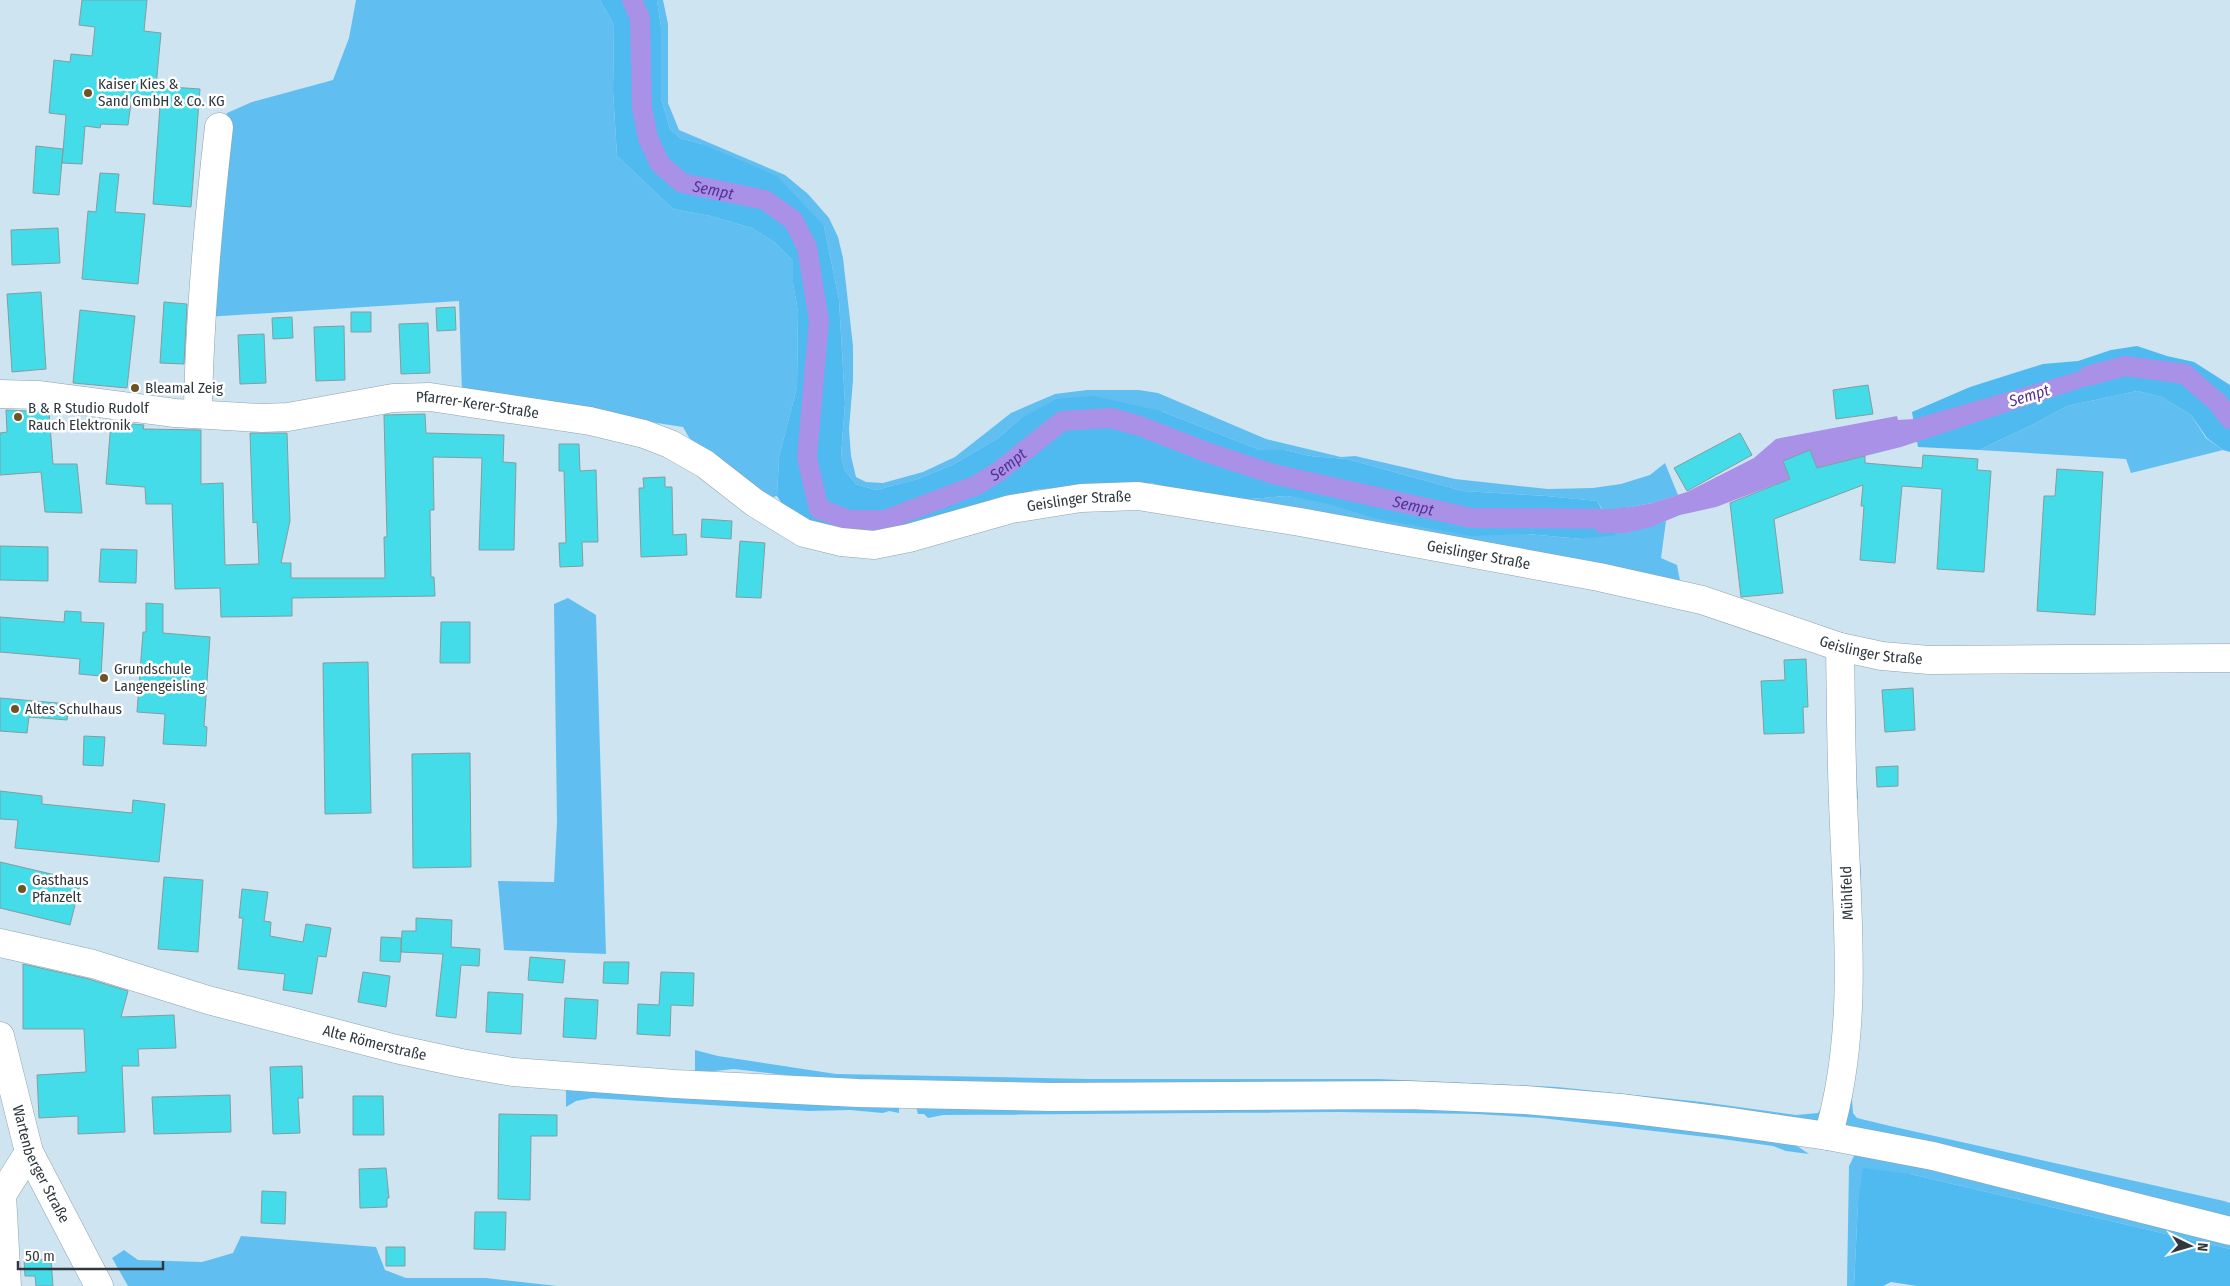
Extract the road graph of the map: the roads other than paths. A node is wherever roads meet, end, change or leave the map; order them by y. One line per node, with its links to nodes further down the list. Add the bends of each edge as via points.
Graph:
1 (219, 127): 3 (street, via 206,240 198,356)
2 (0, 394): 3 (street, Pfarrer-Kerer-Straße, via 38,394)
3 (198, 414): 4 (street, Pfarrer-Kerer-Straße, via 288,417 393,398 430,397 590,421 644,434 670,444 704,464)
4 (740, 491): 5 (street, Geislinger Straße, via 804,533 841,542 874,545 1011,509 1081,498 1138,496 1599,577 1702,600)
5 (1840, 647): 6 (street, Geislinger Straße, via 1882,656 1929,660); 9 (street, Mühlfeld, via 1848,1006 1842,1079)
6 (2230, 658)
7 (0, 942): 9 (street, Alte Römerstraße, via 93,964 208,1000 461,1064 513,1072 858,1093 1042,1096 1347,1094 1525,1100 1722,1120)
8 (0, 1036): 10 (street, Wartenberger Straße)
9 (1828, 1136): 11 (street, Alte Römerstraße, via 1934,1156)
10 (29, 1152): 12 (street, via 2,1195); 13 (street, Wartenberger Straße)
11 (2230, 1231)
12 (7, 1286)
13 (99, 1286)

